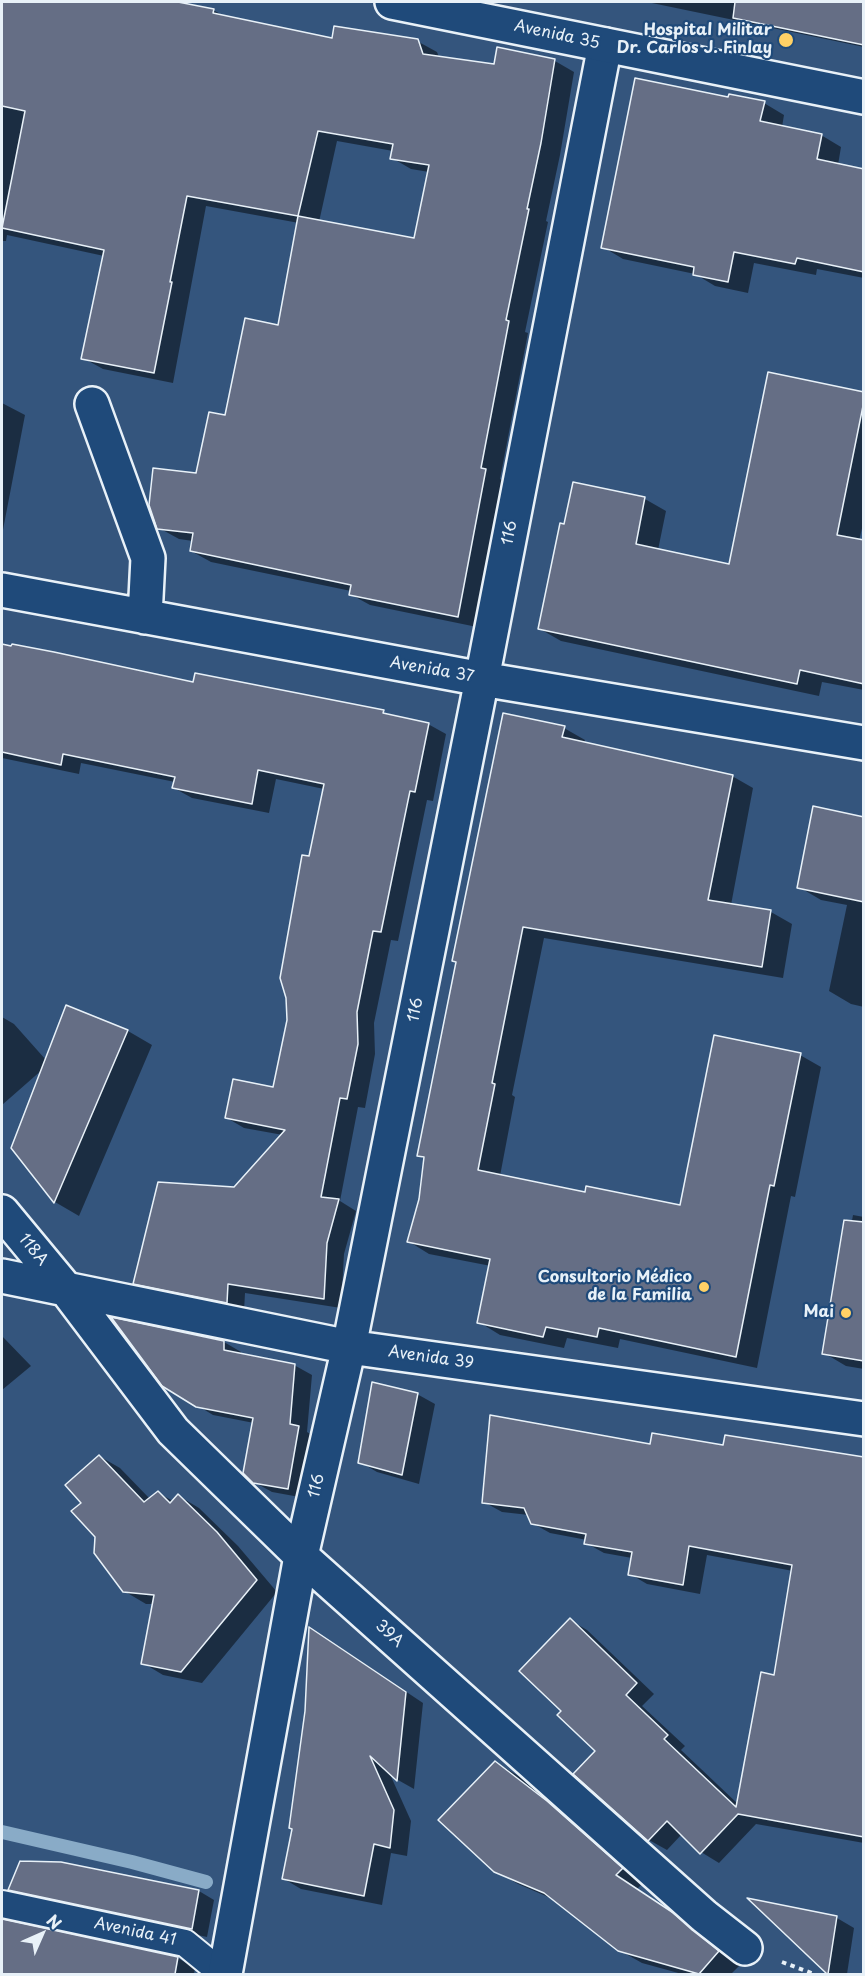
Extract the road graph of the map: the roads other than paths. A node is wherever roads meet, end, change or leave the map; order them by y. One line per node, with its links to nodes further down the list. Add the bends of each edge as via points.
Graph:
1 (392, 2): 2 (street, Avenida 35)
2 (604, 45): 3 (street, Avenida 35); 7 (street, 116)
3 (864, 97)
4 (92, 404): 6 (street, via 148,558)
5 (2, 590): 6 (street, Avenida 37)
6 (145, 617): 7 (street, Avenida 37)
7 (482, 679): 8 (street, Avenida 37); 12 (street, 116)
8 (864, 743)
9 (2, 1212): 11 (street, 118A)
10 (2, 1276): 11 (street, Avenida 39)
11 (65, 1288): 12 (street, Avenida 39); 14 (street, 39A, via 173,1431)
12 (349, 1347): 13 (street, Avenida 39); 14 (street, 116)
13 (864, 1419)
14 (301, 1556): 16 (street, 39A, via 704,1916); 17 (street, 116)
15 (2, 1904): 17 (lane, Avenida 41, via 185,1943)
16 (745, 1948)
17 (224, 1974)

